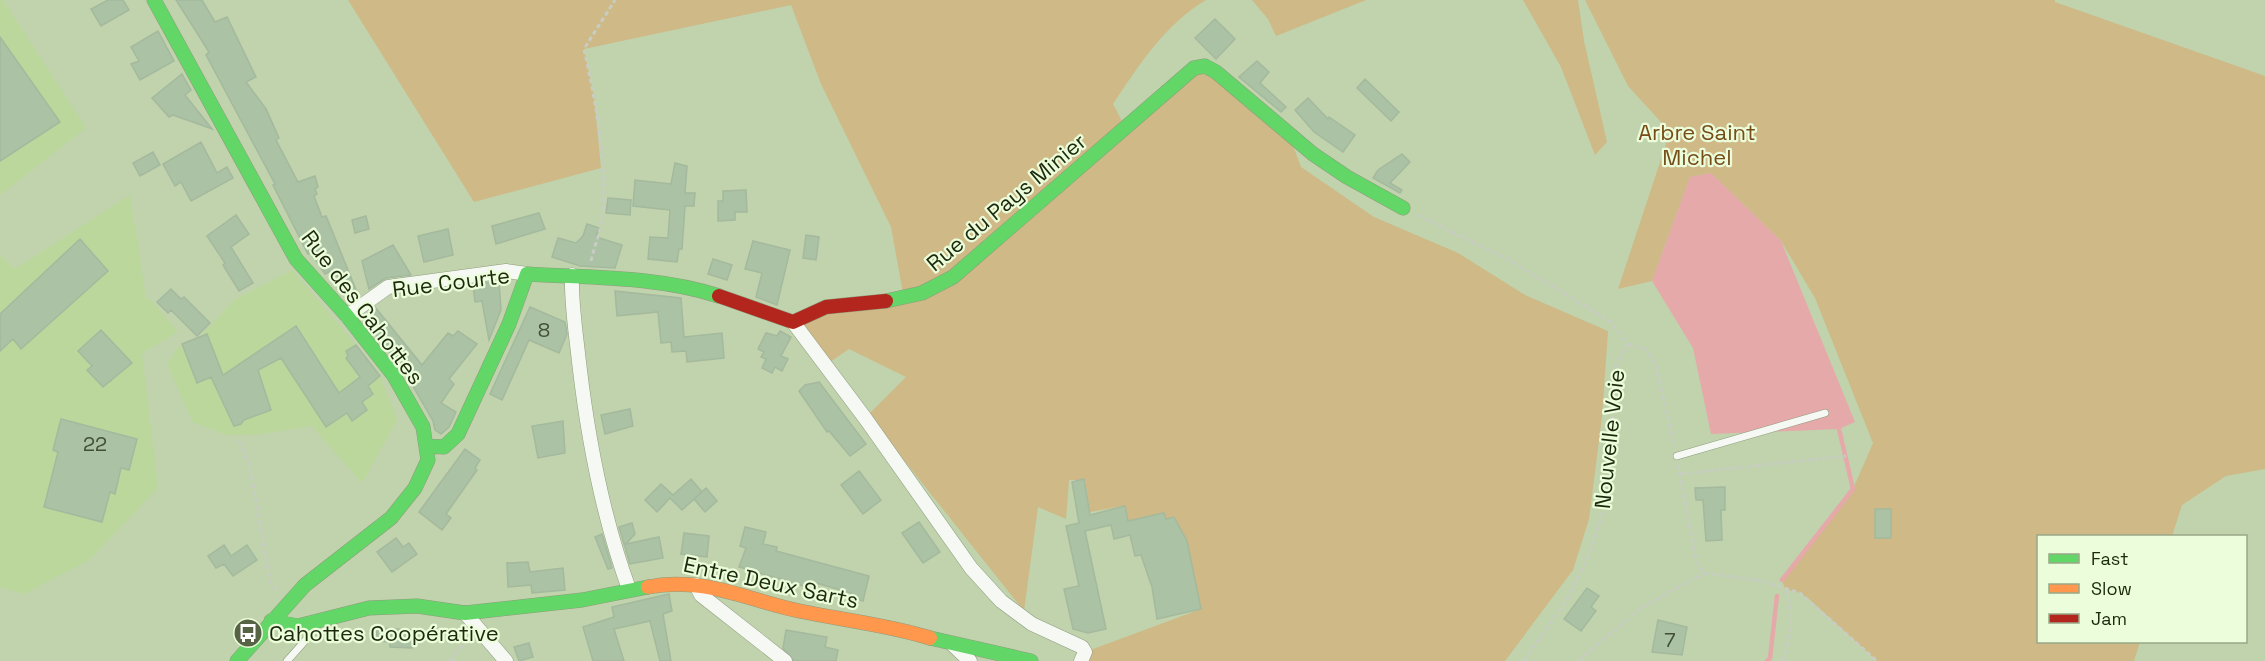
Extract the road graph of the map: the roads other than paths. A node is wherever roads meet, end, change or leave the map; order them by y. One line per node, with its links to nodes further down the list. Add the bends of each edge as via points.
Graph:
1 (154, 0): 5 (street, Rue des Cahottes, via 296,259)
2 (1403, 208): 6 (street, Rue du Pays Minier, via 1313,154 1205,66 1184,75 1140,117 934,289 907,297 826,306)
3 (527, 274): 4 (street); 5 (street, Rue Courte, via 506,271 388,287); 8 (street, via 509,324 458,434 444,447)
4 (572, 275): 6 (street, via 699,290); 11 (street, via 571,300 587,429 614,548)
5 (347, 316): 8 (street, Rue des Cahottes, via 394,376 423,427)
6 (793, 322): 22 (street, via 971,568 1001,601 1032,624 1082,647 1085,652)
7 (1825, 413): 9 (lane)
8 (426, 446): 13 (street, Rue des Cahottes, via 428,460 415,488 391,518 305,585)
9 (1677, 456)
10 (696, 585): 11 (street, Entre Deux Sarts, via 671,582); 15 (street, Entre Deux Sarts, via 795,610 904,630); 19 (street, via 701,595)
11 (629, 589): 12 (street, Entre Deux Sarts, via 582,600)
12 (465, 613): 14 (street, Entre Deux Sarts, via 417,606 369,608); 18 (street)
13 (271, 621): 14 (street, Entre Deux Sarts, via 298,626); 16 (street, Rue des Cahottes)
14 (316, 621): 17 (lane, via 312,633)
15 (953, 645): 20 (street); 21 (street, Entre Deux Sarts)
16 (237, 661)
17 (287, 661)
18 (506, 661)
19 (785, 661)
20 (970, 661)
21 (1031, 661)
22 (1081, 661)

